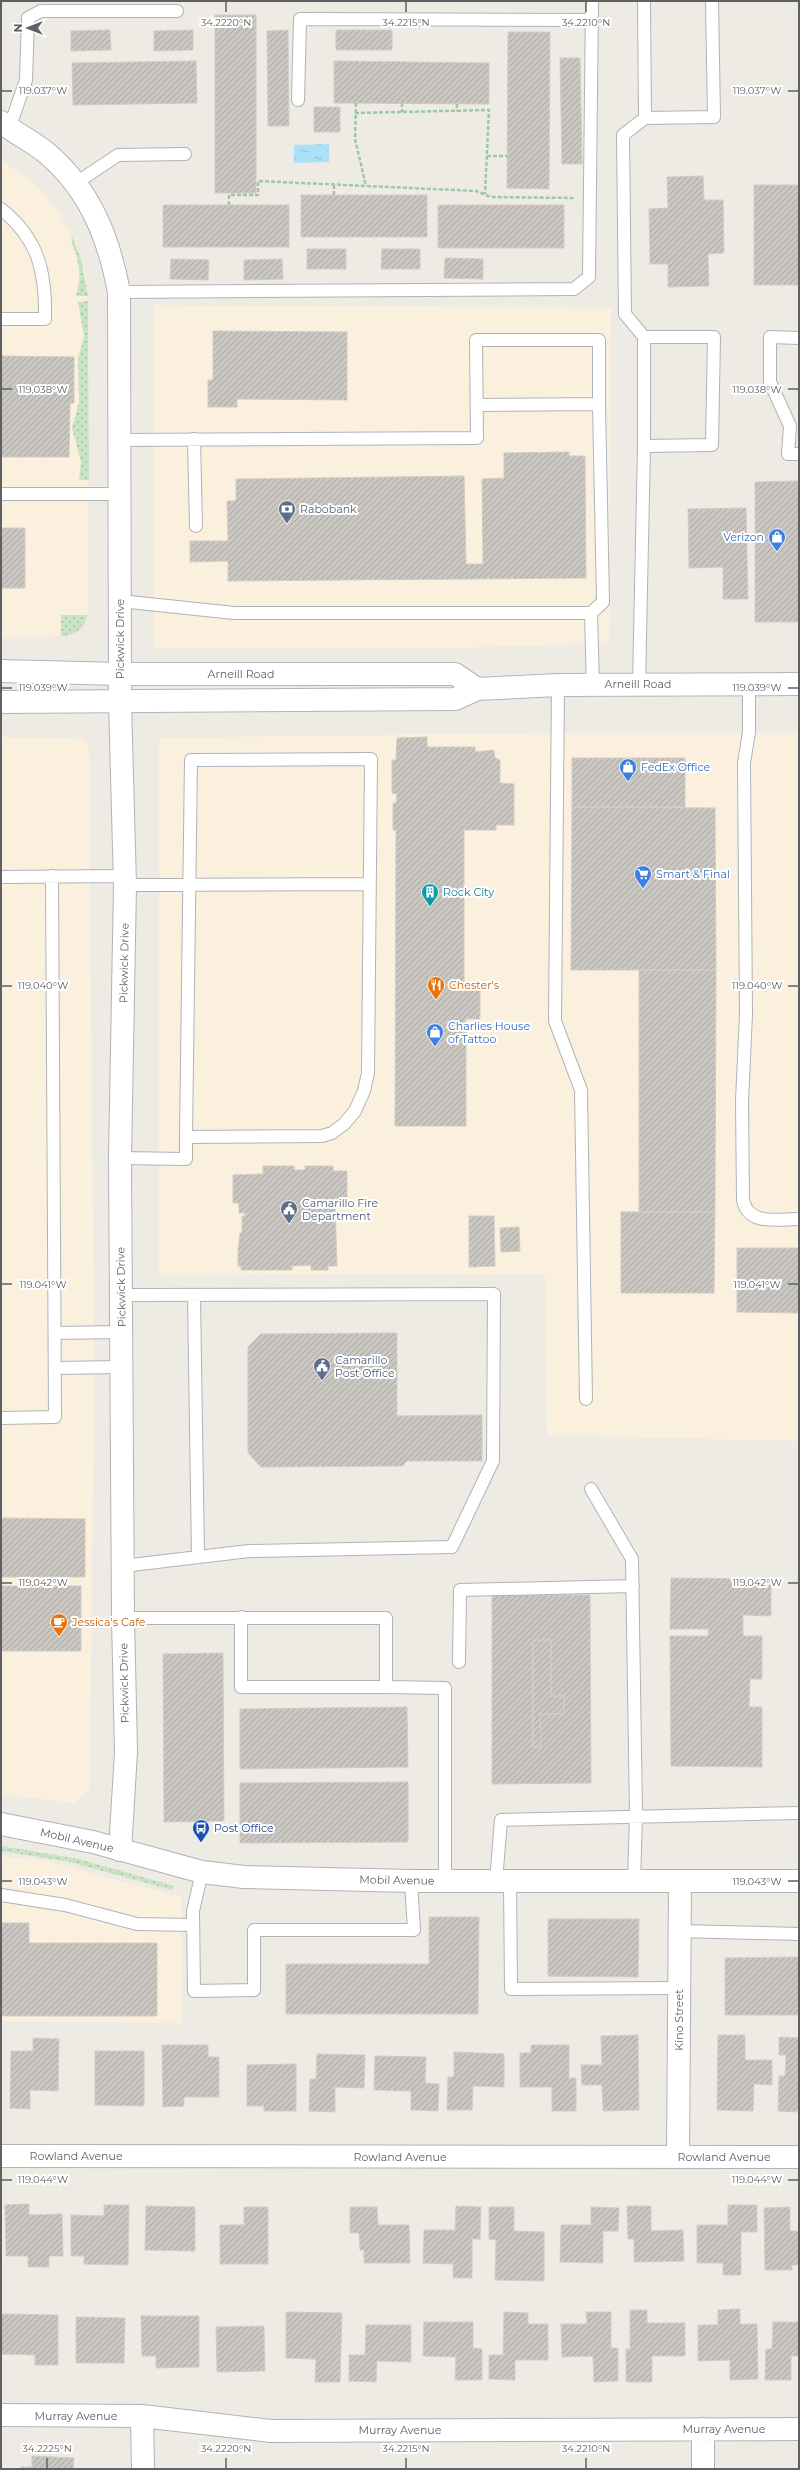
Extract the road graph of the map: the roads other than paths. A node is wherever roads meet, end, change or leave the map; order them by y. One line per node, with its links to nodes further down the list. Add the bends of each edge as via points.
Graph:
1 (592, 1): 5 (lane)
2 (644, 1): 7 (lane)
3 (712, 1): 7 (lane, via 714,117)
4 (177, 11): 8 (lane, via 41,11 28,18 26,80)
5 (592, 20): 6 (lane, via 300,19); 12 (lane, via 589,277 574,289)
6 (298, 100)
7 (645, 118): 14 (lane, via 622,135 625,314)
8 (5, 125): 10 (street, Pickwick Drive, via 48,154)
9 (185, 154): 10 (lane, via 118,155)
10 (76, 183): 12 (street, Pickwick Drive, via 107,238)
11 (1, 209): 13 (lane, via 18,225 31,243 43,273 46,289 45,319)
12 (119, 292): 19 (street, Pickwick Drive)
13 (1, 319)
14 (644, 337): 20 (lane); 20 (lane, via 714,337 712,445)
15 (799, 338): 21 (lane, via 770,337 770,382 790,426 788,454)
16 (599, 404): 17 (lane); 17 (lane, via 599,340 476,340); 26 (lane, via 603,602)
17 (477, 405): 18 (lane, via 477,438)
18 (194, 439): 19 (lane); 24 (lane)
19 (120, 440): 23 (street, Pickwick Drive)
20 (644, 446): 31 (lane)
21 (799, 454)
22 (1, 494): 23 (lane)
23 (120, 494): 25 (street, Pickwick Drive)
24 (196, 526)
25 (120, 601): 26 (lane, via 234,613); 28 (street, Pickwick Drive)
26 (591, 613): 30 (lane)
27 (1, 672): 28 (street, Arneill Road)
28 (120, 674): 34 (street, Arneill Road, via 456,674); 36 (street, Pickwick Drive)
29 (558, 684): 30 (street, Arneill Road); 34 (street, Arneill Road); 51 (lane, via 555,1021 581,1090)
30 (593, 684): 31 (street, Arneill Road)
31 (639, 684): 32 (street, Arneill Road)
32 (749, 684): 33 (street, Arneill Road); 44 (lane, via 749,732 744,763 746,1014 742,1082 743,1200 748,1212 758,1218)
33 (799, 684)
34 (477, 689): 36 (street, Arneill Road, via 456,699)
35 (1, 702): 36 (street, Arneill Road)
36 (120, 702): 39 (street, Pickwick Drive)
37 (52, 876): 38 (lane); 39 (lane); 48 (lane)
38 (1, 877)
39 (125, 880): 41 (lane); 43 (street, Pickwick Drive)
40 (370, 884): 41 (lane); 41 (lane, via 371,759 191,760); 42 (lane, via 368,1073 364,1091 352,1116 337,1130 322,1136)
41 (190, 885): 42 (lane)
42 (186, 1137): 43 (lane, via 186,1159)
43 (120, 1158): 45 (street, Pickwick Drive)
44 (799, 1219)
45 (121, 1295): 46 (lane); 47 (street, Pickwick Drive)
46 (194, 1296): 54 (lane); 54 (lane, via 494,1294 493,1460 452,1547 248,1551)
47 (122, 1332): 48 (lane); 49 (street, Pickwick Drive)
48 (55, 1333): 50 (lane)
49 (121, 1367): 50 (lane); 55 (street, Pickwick Drive)
50 (55, 1368): 52 (lane, via 55,1417)
51 (586, 1399)
52 (1, 1418)
53 (591, 1490): 56 (lane, via 632,1559)
54 (198, 1556): 55 (lane)
55 (123, 1566): 58 (street, Pickwick Drive)
56 (633, 1586): 59 (lane, via 460,1590); 62 (lane)
57 (241, 1617): 58 (lane); 60 (lane, via 386,1618); 60 (lane, via 241,1687)
58 (123, 1618): 64 (street, Pickwick Drive, via 126,1752)
59 (459, 1662)
60 (386, 1687): 66 (lane, via 445,1688)
61 (799, 1813): 62 (lane)
62 (636, 1815): 68 (lane, via 501,1820); 70 (lane)
63 (1, 1824): 64 (street, Mobil Avenue, via 58,1834)
64 (120, 1850): 65 (street, Mobil Avenue)
65 (202, 1872): 67 (street, Mobil Avenue, via 244,1877); 73 (lane, via 193,1912)
66 (445, 1880): 67 (street, Mobil Avenue); 68 (street, Mobil Avenue)
67 (411, 1881): 73 (lane, via 414,1930 254,1930 254,1990 194,1991)
68 (503, 1881): 70 (street, Mobil Avenue); 76 (lane, via 511,1989)
69 (799, 1881): 71 (street, Mobil Avenue)
70 (634, 1882): 71 (street, Mobil Avenue)
71 (680, 1882): 74 (street, Kino Street)
72 (1, 1895): 73 (lane, via 65,1905 137,1924)
73 (193, 1925)
74 (679, 1932): 75 (lane); 76 (street, Kino Street)
75 (796, 1934)
76 (679, 1988): 78 (street, Kino Street)
77 (1, 2156): 78 (street, Rowland Avenue)
78 (678, 2157): 79 (street, Rowland Avenue)
79 (799, 2157)
80 (1, 2415): 81 (street, Murray Avenue)
81 (142, 2416): 82 (street, Murray Avenue, via 271,2431); 84 (street)
82 (703, 2429): 83 (street, Murray Avenue); 85 (street)
83 (799, 2429)
84 (143, 2469)
85 (703, 2469)

